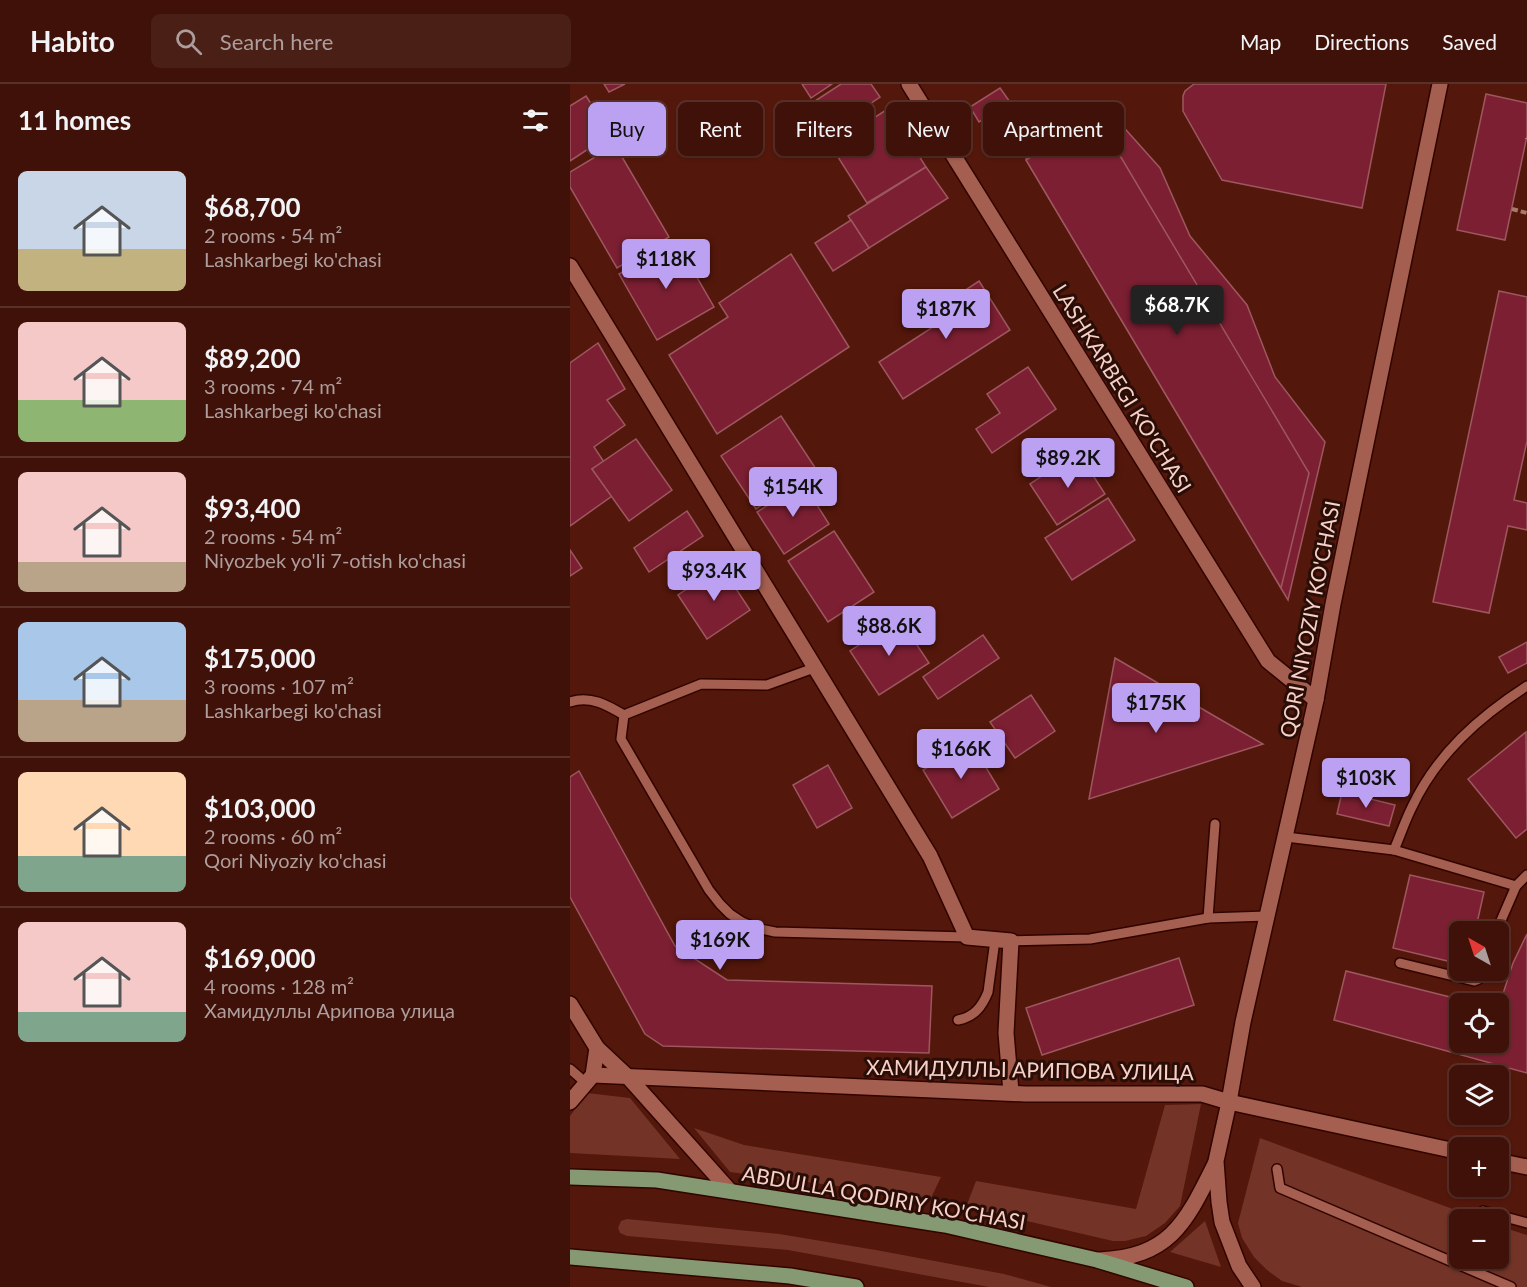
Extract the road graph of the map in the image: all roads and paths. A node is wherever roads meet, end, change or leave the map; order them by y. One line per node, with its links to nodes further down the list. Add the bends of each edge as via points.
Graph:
1 (909, 84): 8 (street, LASHKARBEGI KO'CHASI, via 1268,661)
2 (1440, 84): 8 (street, QORI NIYOZIY KO'CHASI)
3 (1512, 209): 4 (path)
4 (1527, 213)
5 (570, 267): 6 (street)
6 (814, 668): 10 (lane, via 767,685 701,684); 19 (street, via 930,856)
7 (1527, 686): 13 (lane, via 1498,705 1453,745 1412,806)
8 (1316, 700): 12 (street, QORI NIYOZIY KO'CHASI)
9 (570, 702): 10 (lane, via 603,703)
10 (624, 715): 19 (lane, via 621,739 710,890 730,914 756,928 775,932)
11 (1215, 824): 17 (lane)
12 (1286, 837): 13 (lane); 16 (street, QORI NIYOZIY KO'CHASI)
13 (1394, 850): 15 (lane)
14 (1527, 875): 15 (lane)
15 (1516, 886): 18 (lane)
16 (1267, 916): 17 (lane); 32 (street, QORI NIYOZIY KO'CHASI)
17 (1208, 918): 21 (lane, via 1090,939)
18 (1501, 921)
19 (967, 936): 20 (street)
20 (995, 940): 21 (street); 25 (lane, via 985,999 974,1014)
21 (1011, 941): 30 (street, via 1006,1033)
22 (1400, 963): 23 (lane)
23 (1449, 975)
24 (570, 1004): 26 (street)
25 (958, 1020)
26 (597, 1048): 28 (street); 29 (street)
27 (570, 1069): 29 (lane)
28 (629, 1078): 29 (street, ХАМИДУЛЛЫ АРИПОВА УЛИЦА); 30 (street, ХАМИДУЛЛЫ АРИПОВА УЛИЦА); 39 (street)
29 (590, 1079): 31 (street)
30 (1011, 1092): 32 (street, ХАМИДУЛЛЫ АРИПОВА УЛИЦА, via 1202,1094)
31 (570, 1102)
32 (1229, 1102): 33 (street, ХАМИДУЛЛЫ АРИПОВА УЛИЦА); 34 (street, QORI NIYOZIY KO'CHASI)
33 (1449, 1150)
34 (1216, 1161): 43 (street, QORI NIYOZIY KO'CHASI, via 1196,1202 1170,1236 1123,1259); 46 (street, QORI NIYOZIY KO'CHASI, via 1222,1222 1239,1266)
35 (1509, 1163): 36 (street)
36 (1527, 1167)
37 (1277, 1169): 47 (lane, via 1280,1188)
38 (570, 1177): 39 (main road, ABDULLA QODIRIY KO'CHASI, via 657,1180)
39 (730, 1191): 43 (main road, ABDULLA QODIRIY KO'CHASI, via 945,1225)
40 (1509, 1218): 41 (lane)
41 (1527, 1223)
42 (570, 1257): 44 (main road, via 790,1276)
43 (1097, 1260): 45 (main road, ABDULLA QODIRIY KO'CHASI)
44 (856, 1287)
45 (1186, 1287)
46 (1253, 1287)
47 (1510, 1287)

